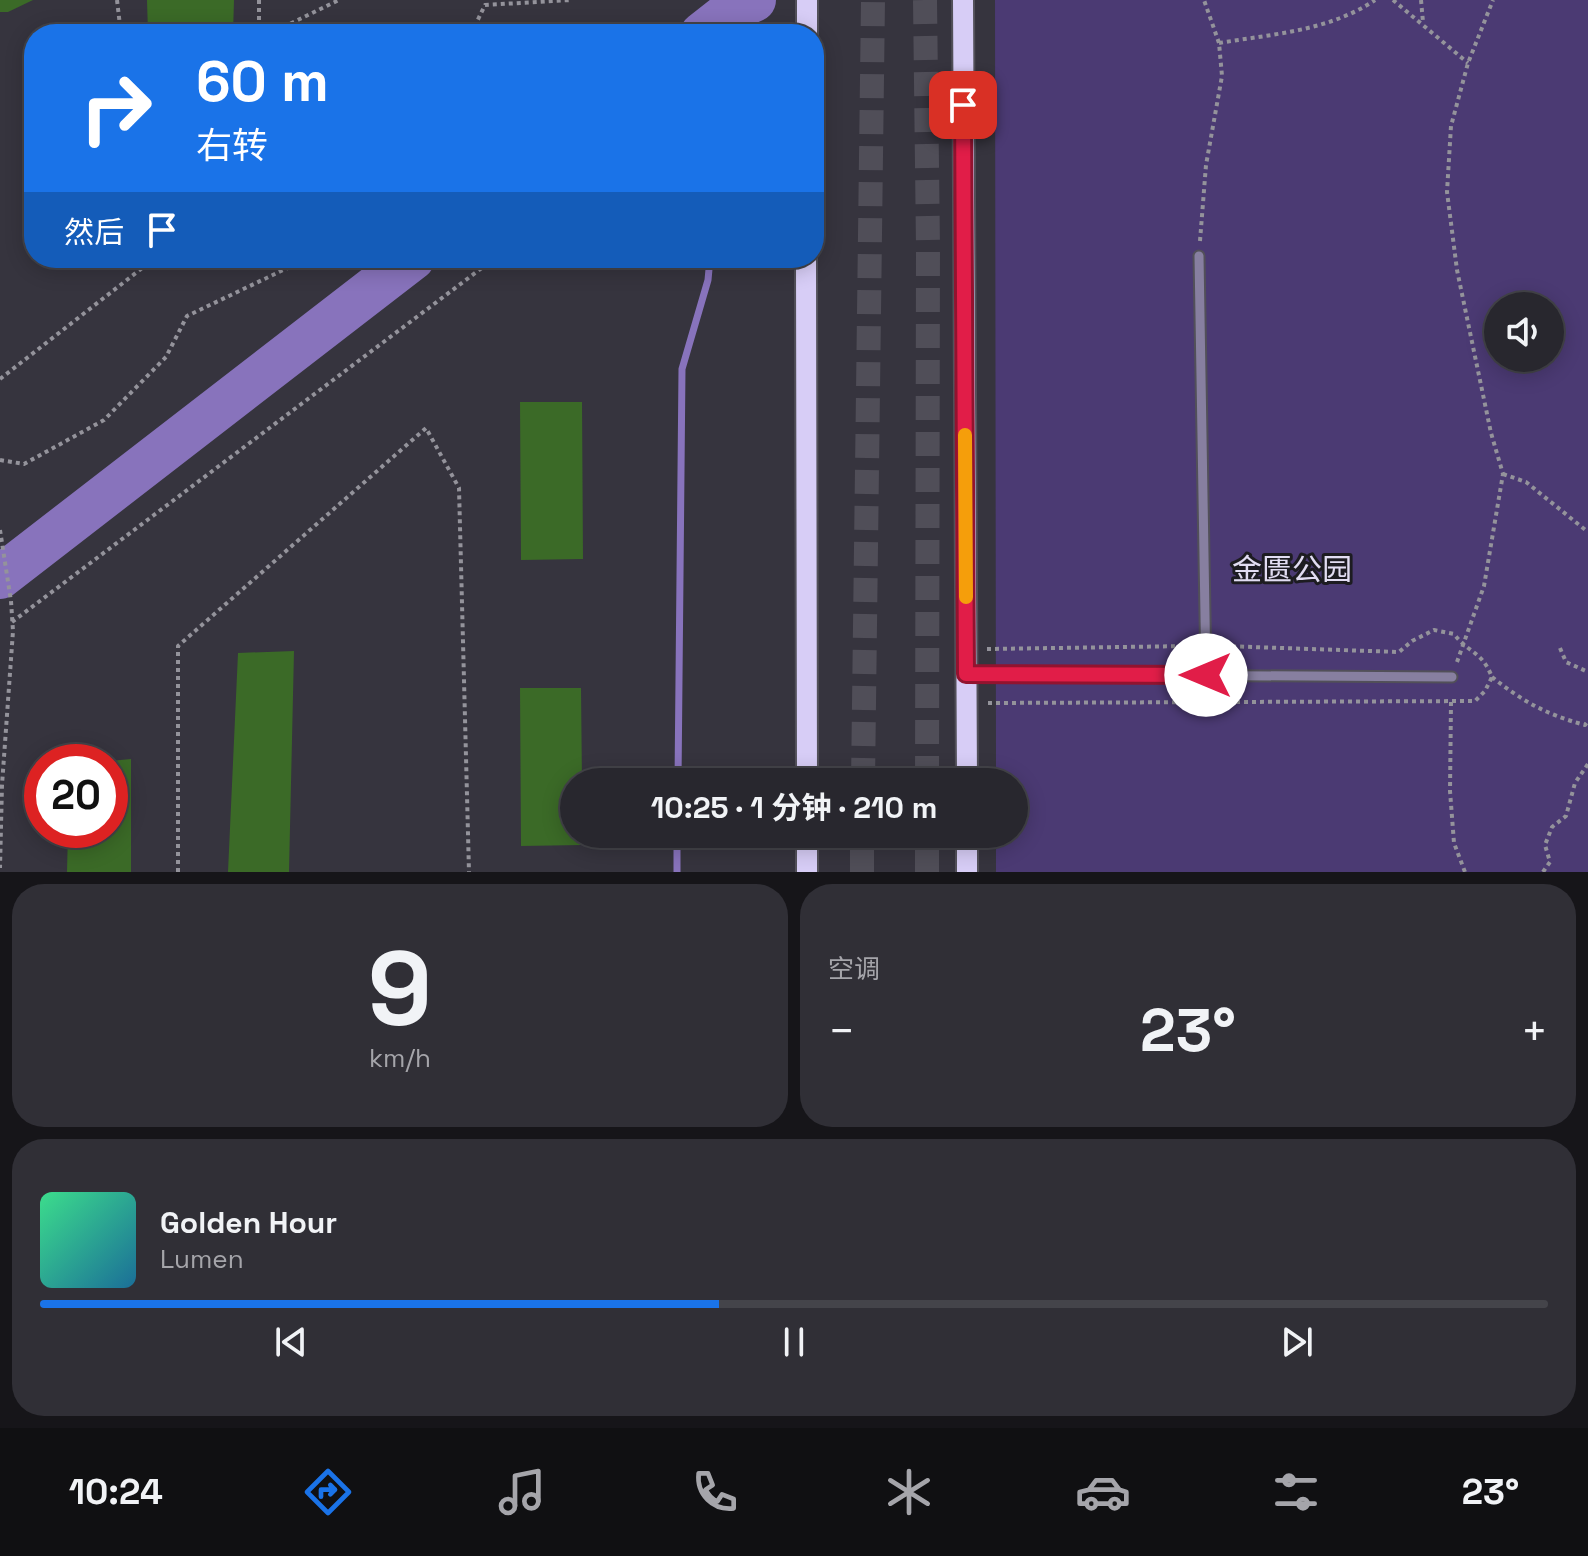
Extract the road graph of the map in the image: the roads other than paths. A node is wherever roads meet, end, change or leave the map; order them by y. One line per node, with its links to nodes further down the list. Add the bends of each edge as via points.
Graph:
1 (807, 0): 3 (main road)
2 (963, 0): 6 (main road)
3 (807, 24)
4 (1199, 256): 7 (lane)
5 (806, 268): 9 (main road)
6 (966, 674): 7 (lane); 10 (main road)
7 (1206, 675): 8 (lane)
8 (1452, 677)
9 (807, 768)
10 (967, 768)
11 (807, 848): 13 (main road)
12 (967, 848): 14 (main road)
13 (807, 872)
14 (967, 872)

